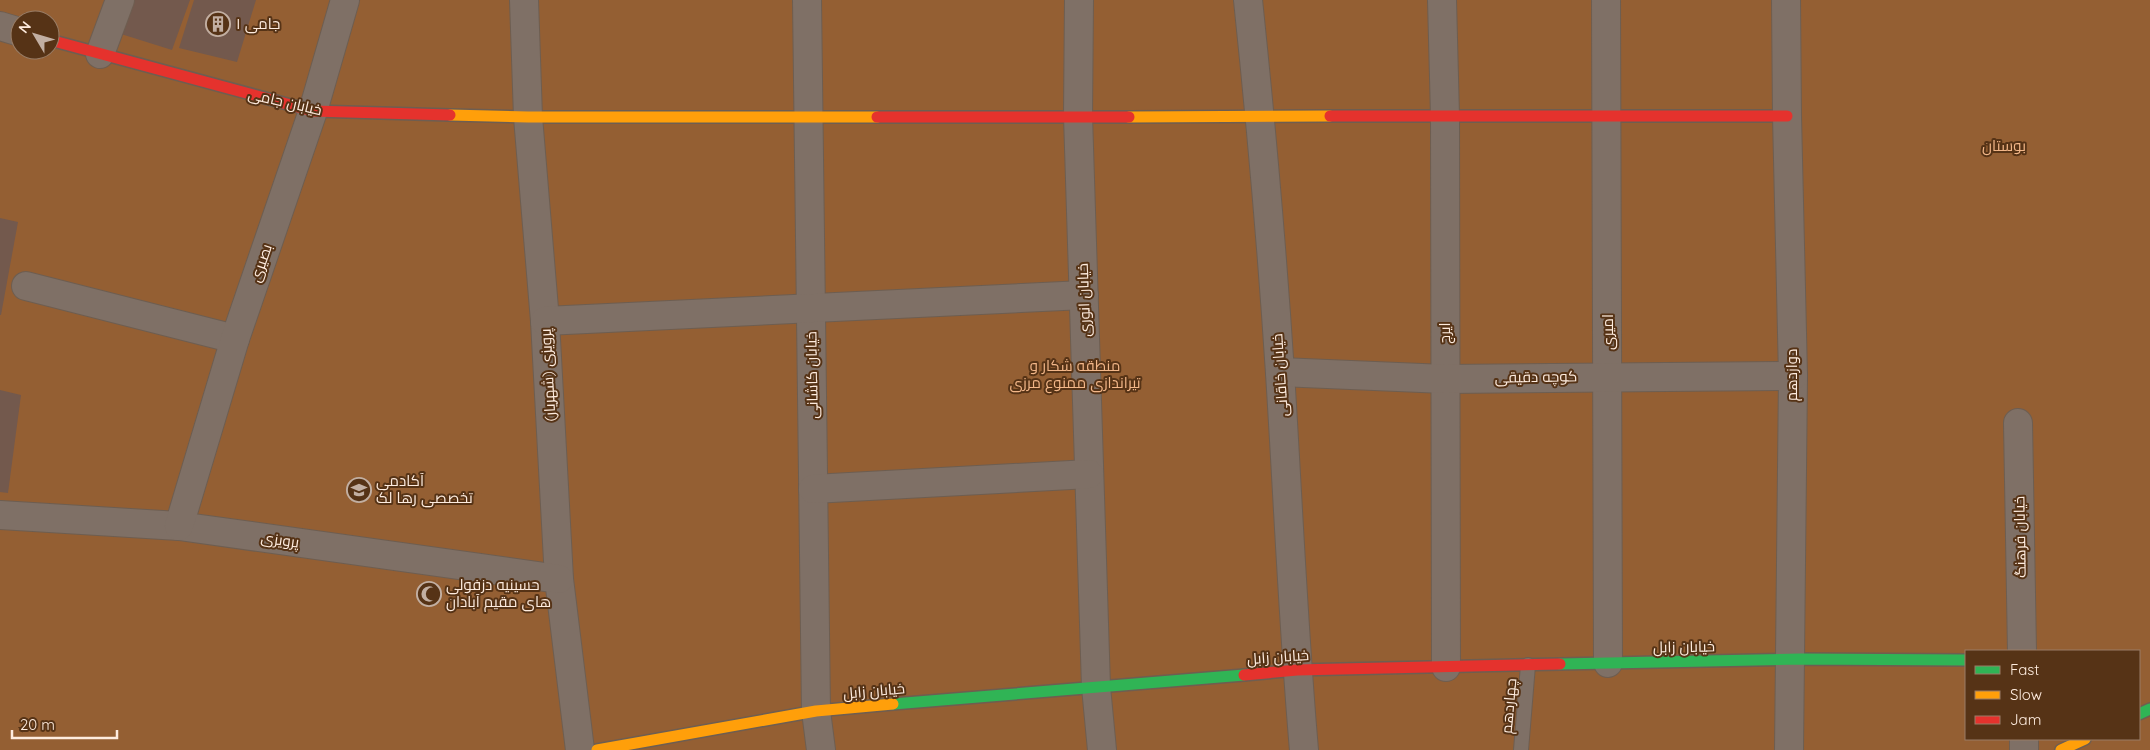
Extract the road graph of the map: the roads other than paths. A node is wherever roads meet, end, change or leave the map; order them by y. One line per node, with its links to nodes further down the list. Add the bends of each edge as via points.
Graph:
1 (120, 0): 11 (street)
2 (345, 0): 12 (street, بصیری)
3 (524, 0): 18 (street, پرویزی (شهریار))
4 (807, 0): 19 (street, خیابان کاشانی)
5 (1079, 0): 13 (street, خیابان انوری)
6 (1248, 0): 14 (street, خیابان خاقانی)
7 (1442, 0): 15 (street, ایرج)
8 (1606, 0): 16 (street, امیری)
9 (1786, 0): 17 (street, دوازدهم)
10 (60, 43): 11 (street, خیابان جامی)
11 (100, 54): 12 (street, خیابان جامی)
12 (313, 111): 18 (street, خیابان جامی); 24 (street, بصیری)
13 (1078, 116): 14 (street, خیابان جامی); 19 (street, خیابان جامی); 21 (street, خیابان انوری)
14 (1260, 116): 15 (street, خیابان جامی); 25 (street, خیابان خاقانی)
15 (1444, 116): 16 (street, خیابان جامی); 28 (street, ایرج)
16 (1607, 116): 17 (street, خیابان جامی); 26 (street, امیری)
17 (1786, 116): 27 (street, دوازدهم)
18 (528, 117): 19 (street, خیابان جامی); 23 (street, پرویزی (شهریار))
19 (808, 117): 22 (street, خیابان کاشانی)
20 (26, 286): 24 (street)
21 (1084, 294): 22 (street); 30 (street, خیابان انوری)
22 (811, 308): 23 (street); 31 (street, خیابان کاشانی)
23 (545, 321): 34 (street, پرویزی (شهریار))
24 (235, 338): 33 (street, بصیری)
25 (1280, 372): 28 (street, کوچه دقیقی); 41 (street, خیابان خاقانی)
26 (1608, 376): 27 (street, کوچه دقیقی); 28 (street, کوچه دقیقی); 38 (street, امیری)
27 (1793, 376): 36 (street, دوازدهم)
28 (1445, 379): 40 (street, ایرج)
29 (2018, 424): 35 (street, خیابان فرهنگ)
30 (1089, 474): 31 (street); 42 (street, خیابان انوری)
31 (813, 489): 43 (street, خیابان کاشانی)
32 (0, 515): 33 (street, پرویزی)
33 (179, 526): 34 (street, پرویزی)
34 (559, 579): 45 (street, پرویزی (شهریار))
35 (2022, 650)
36 (1789, 660): 37 (street, خیابان زابل); 38 (street, خیابان زابل); 51 (street, دوازدهم)
37 (1965, 660)
38 (1608, 664): 39 (street, خیابان زابل)
39 (1528, 665): 40 (street, خیابان زابل); 50 (lane, چهاردهم)
40 (1446, 667): 41 (street, خیابان زابل)
41 (1297, 670): 42 (street, خیابان زابل); 49 (street, خیابان خاقانی)
42 (1096, 688): 43 (street, خیابان زابل); 48 (street, خیابان انوری)
43 (816, 711): 46 (street, خیابان زابل); 47 (street, خیابان کاشانی)
44 (2083, 740): 52 (street)
45 (580, 750)
46 (597, 750)
47 (821, 750)
48 (1102, 750)
49 (1304, 750)
50 (1522, 750)
51 (1789, 750)
52 (2061, 750)

